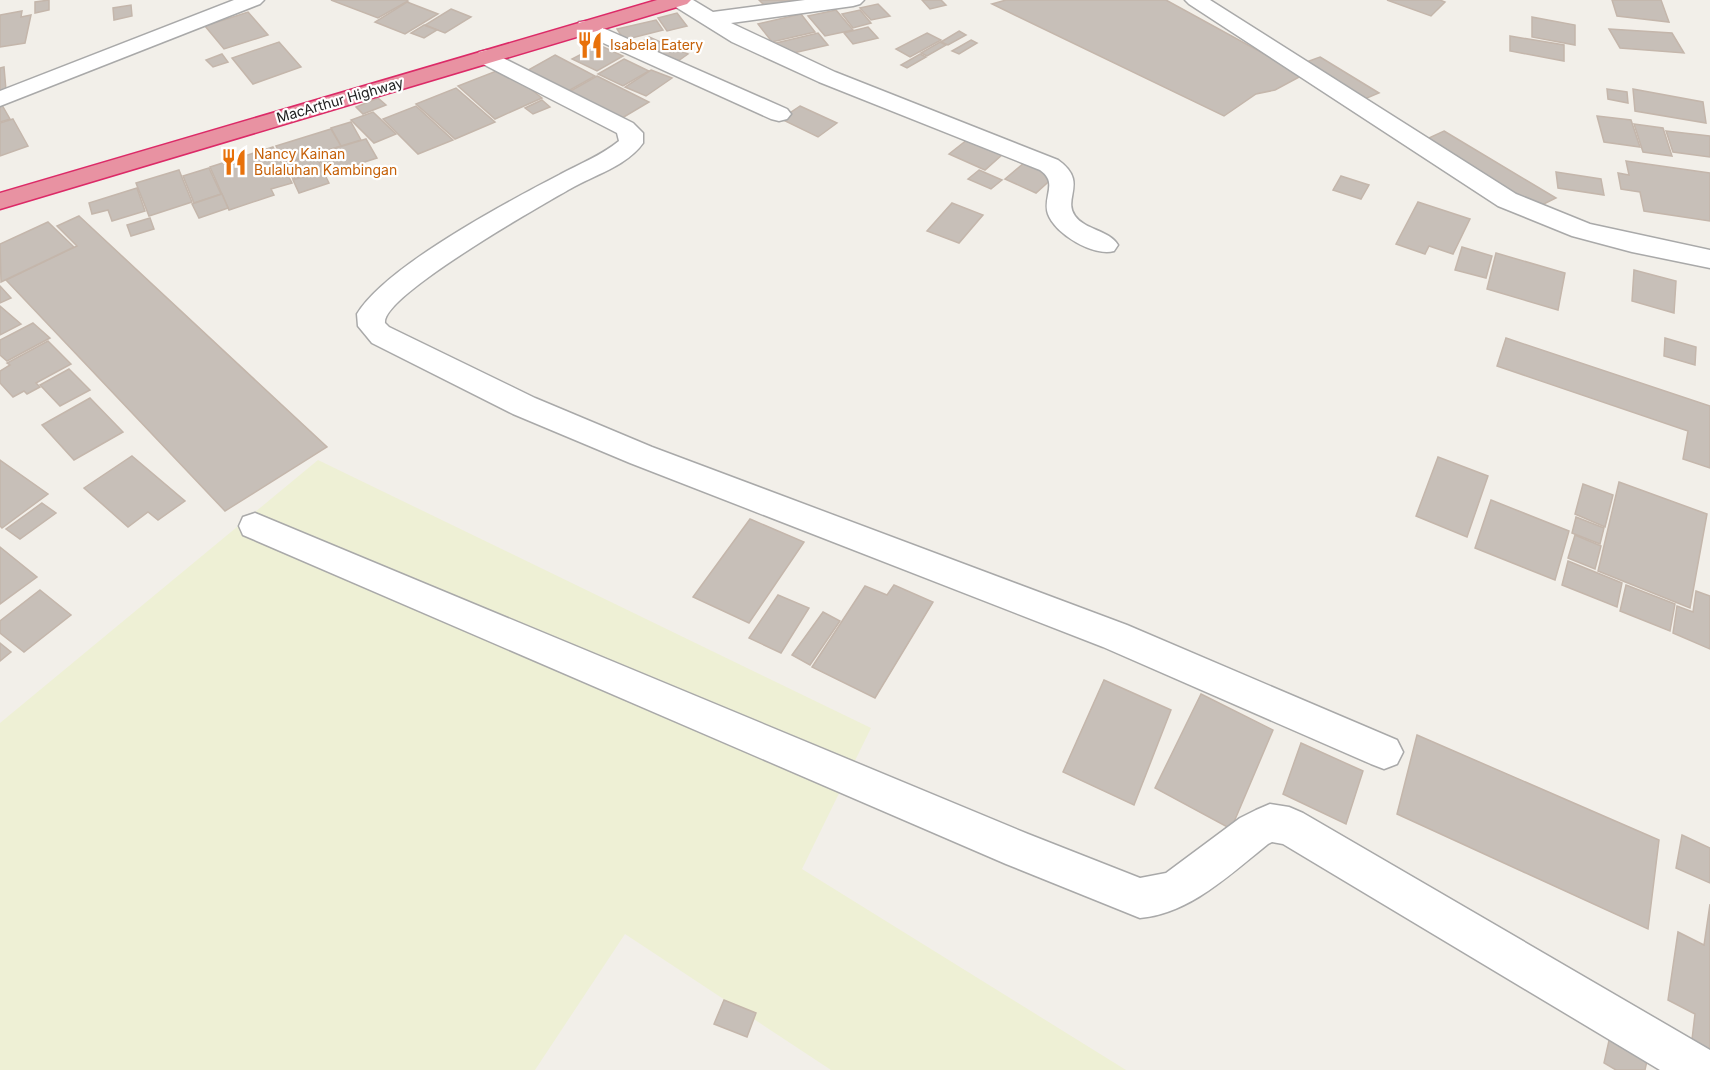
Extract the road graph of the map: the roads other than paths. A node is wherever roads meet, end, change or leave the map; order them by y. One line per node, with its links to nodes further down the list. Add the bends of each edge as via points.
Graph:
1 (679, 0): 5 (street); 6 (highway, MacArthur Highway)
2 (853, 0): 5 (street)
3 (1196, 0): 12 (street, via 1507,200 1577,230)
4 (244, 2): 8 (street)
5 (710, 19): 11 (street, via 827,77 1049,165 1059,174 1058,205 1063,218)
6 (587, 27): 7 (highway, MacArthur Highway); 9 (street)
7 (487, 57): 10 (highway, MacArthur Highway); 14 (street, via 625,128 631,143 517,210 385,296 372,311 370,320 382,336 535,410 1115,636)
8 (0, 99)
9 (779, 114)
10 (0, 201)
11 (1105, 245)
12 (1710, 259)
13 (255, 526): 15 (street, via 1140,898 1159,896 1180,887 1270,823 1289,826)
14 (1384, 752)
15 (1702, 1070)

